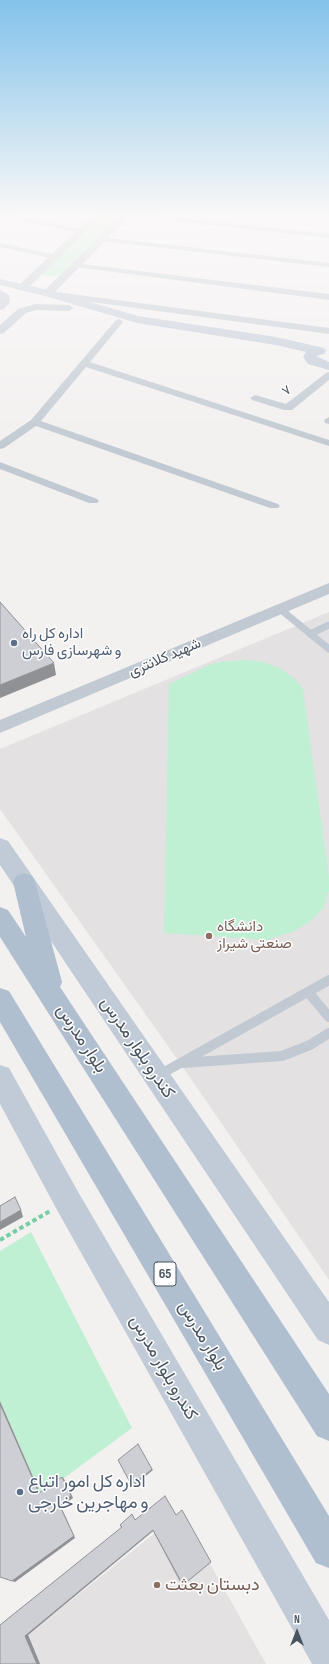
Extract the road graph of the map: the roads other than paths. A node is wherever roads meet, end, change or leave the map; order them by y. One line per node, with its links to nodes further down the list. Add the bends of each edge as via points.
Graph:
1 (0, 292): 6 (street, via 5,302)
2 (3, 293): 7 (main road)
3 (48, 293): 12 (street); 13 (main road, via 137,319)
4 (295, 293): 5 (street)
5 (329, 297)
6 (0, 307)
7 (69, 308): 9 (street, via 35,307 22,311); 10 (main road)
8 (0, 315): 9 (street, via 10,317)
9 (11, 320): 11 (street)
10 (119, 322): 13 (main road); 15 (street)
11 (0, 331)
12 (329, 331)
13 (272, 345): 14 (main road)
14 (323, 352): 16 (main road)
15 (84, 363): 19 (street); 20 (street)
16 (329, 366)
17 (329, 375): 18 (street, ۷, via 288,408)
18 (255, 398)
19 (35, 422): 21 (street); 24 (street)
20 (329, 443)
21 (0, 446)
22 (0, 465): 23 (street)
23 (93, 501)
24 (274, 506)
25 (329, 588): 26 (street, شهید کلانتری)
26 (280, 609): 28 (lane); 30 (street, شهید کلانتری)
27 (329, 625): 28 (lane)
28 (310, 634): 29 (lane)
29 (329, 649)
30 (0, 727)
31 (0, 847): 32 (main road, کندرو بلوار مدرس)
32 (24, 882): 36 (main road); 41 (main road, کندرو بلوار مدرس)
33 (0, 917): 36 (main road, بلوار مدرس)
34 (329, 980): 35 (lane)
35 (308, 992): 38 (lane); 40 (lane)
36 (54, 998): 44 (main road, بلوار مدرس)
37 (0, 999): 45 (main road, بلوار مدرس / 65)
38 (329, 1018)
39 (329, 1033): 40 (lane, via 310,1045 282,1056)
40 (180, 1063): 41 (lane)
41 (156, 1076): 43 (main road, کندرو بلوار مدرس)
42 (0, 1077): 47 (main road, کندرو بلوار مدرس, via 71,1207)
43 (329, 1329)
44 (329, 1424)
45 (329, 1550): 46 (main road)
46 (329, 1554)
47 (329, 1657)

